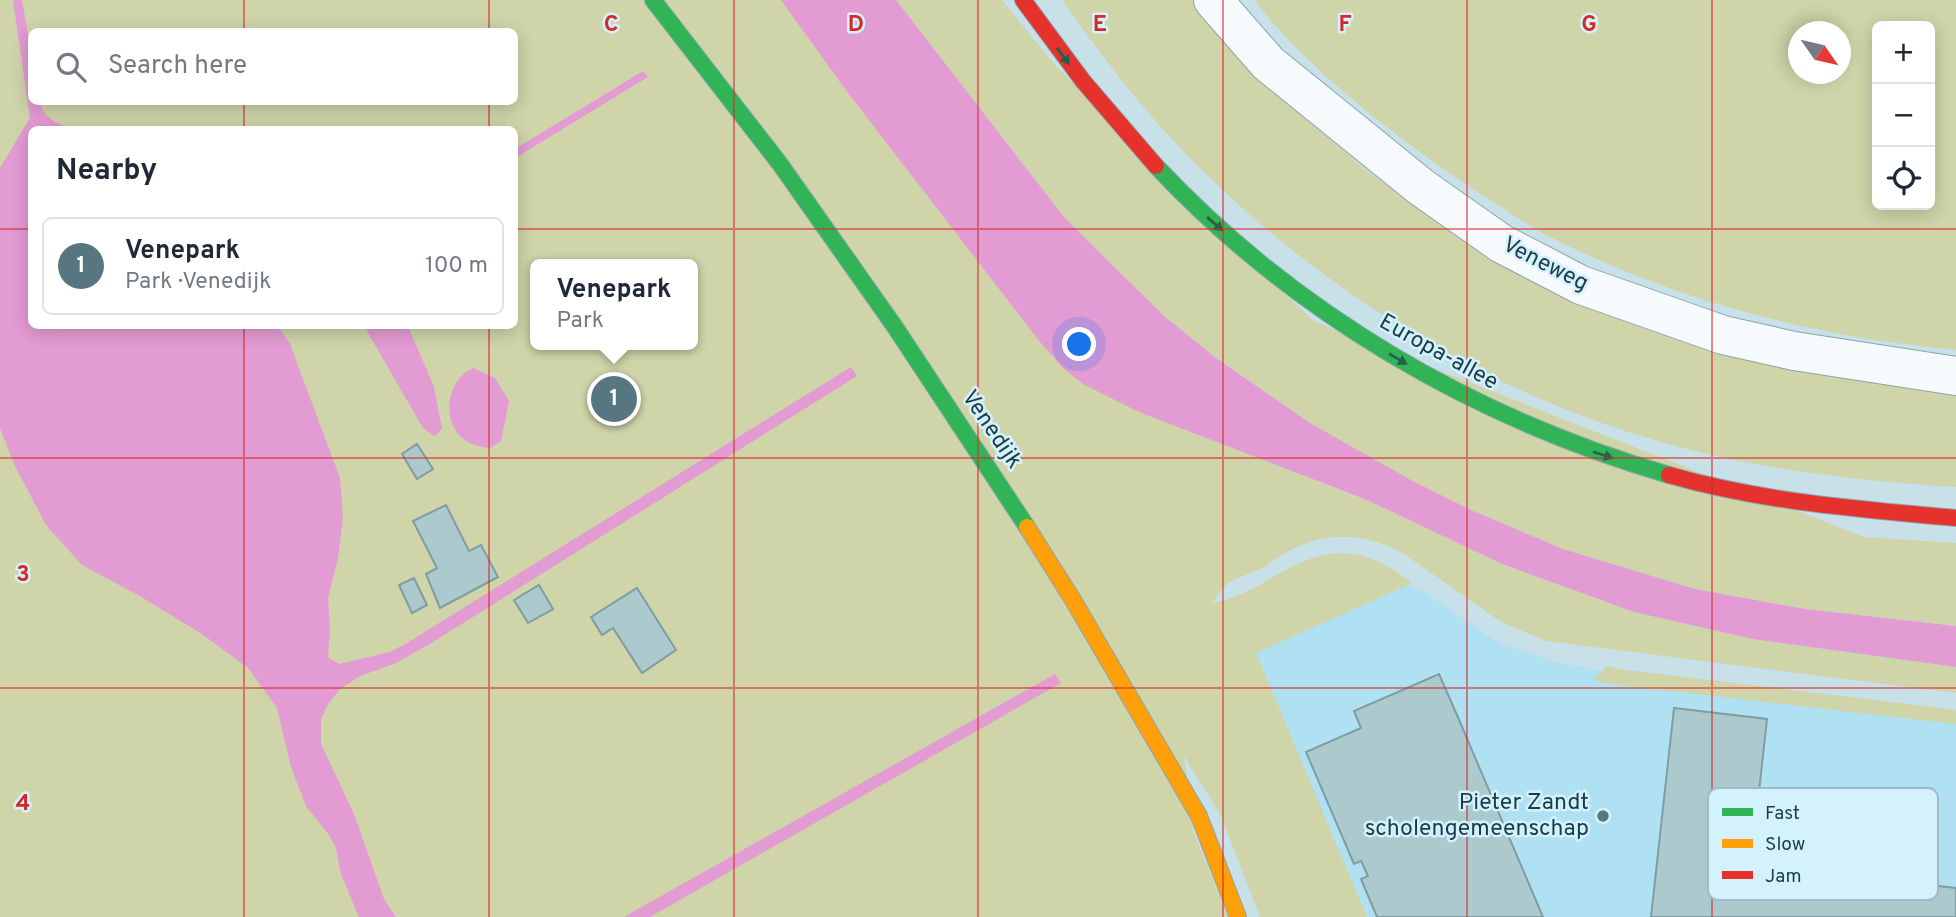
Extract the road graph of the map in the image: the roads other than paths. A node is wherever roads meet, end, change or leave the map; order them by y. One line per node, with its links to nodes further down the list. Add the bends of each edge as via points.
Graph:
1 (653, 0): 12 (main road, Venedijk, via 780,164 895,327 1073,600 1199,816)
2 (1023, 0): 11 (main road, Europa-allee, one-way to 11, via 1100,104 1196,206 1305,297 1413,368 1567,443 1702,484 1799,502)
3 (1043, 0): 5 (main road)
4 (1213, 0): 8 (street, Veneweg, via 1268,64 1421,187 1502,244 1581,285 1723,335)
5 (1091, 65)
6 (1252, 234): 7 (main road)
7 (1273, 252)
8 (1956, 376)
9 (1536, 410): 10 (main road)
10 (1595, 434)
11 (1956, 518)
12 (1238, 917)

